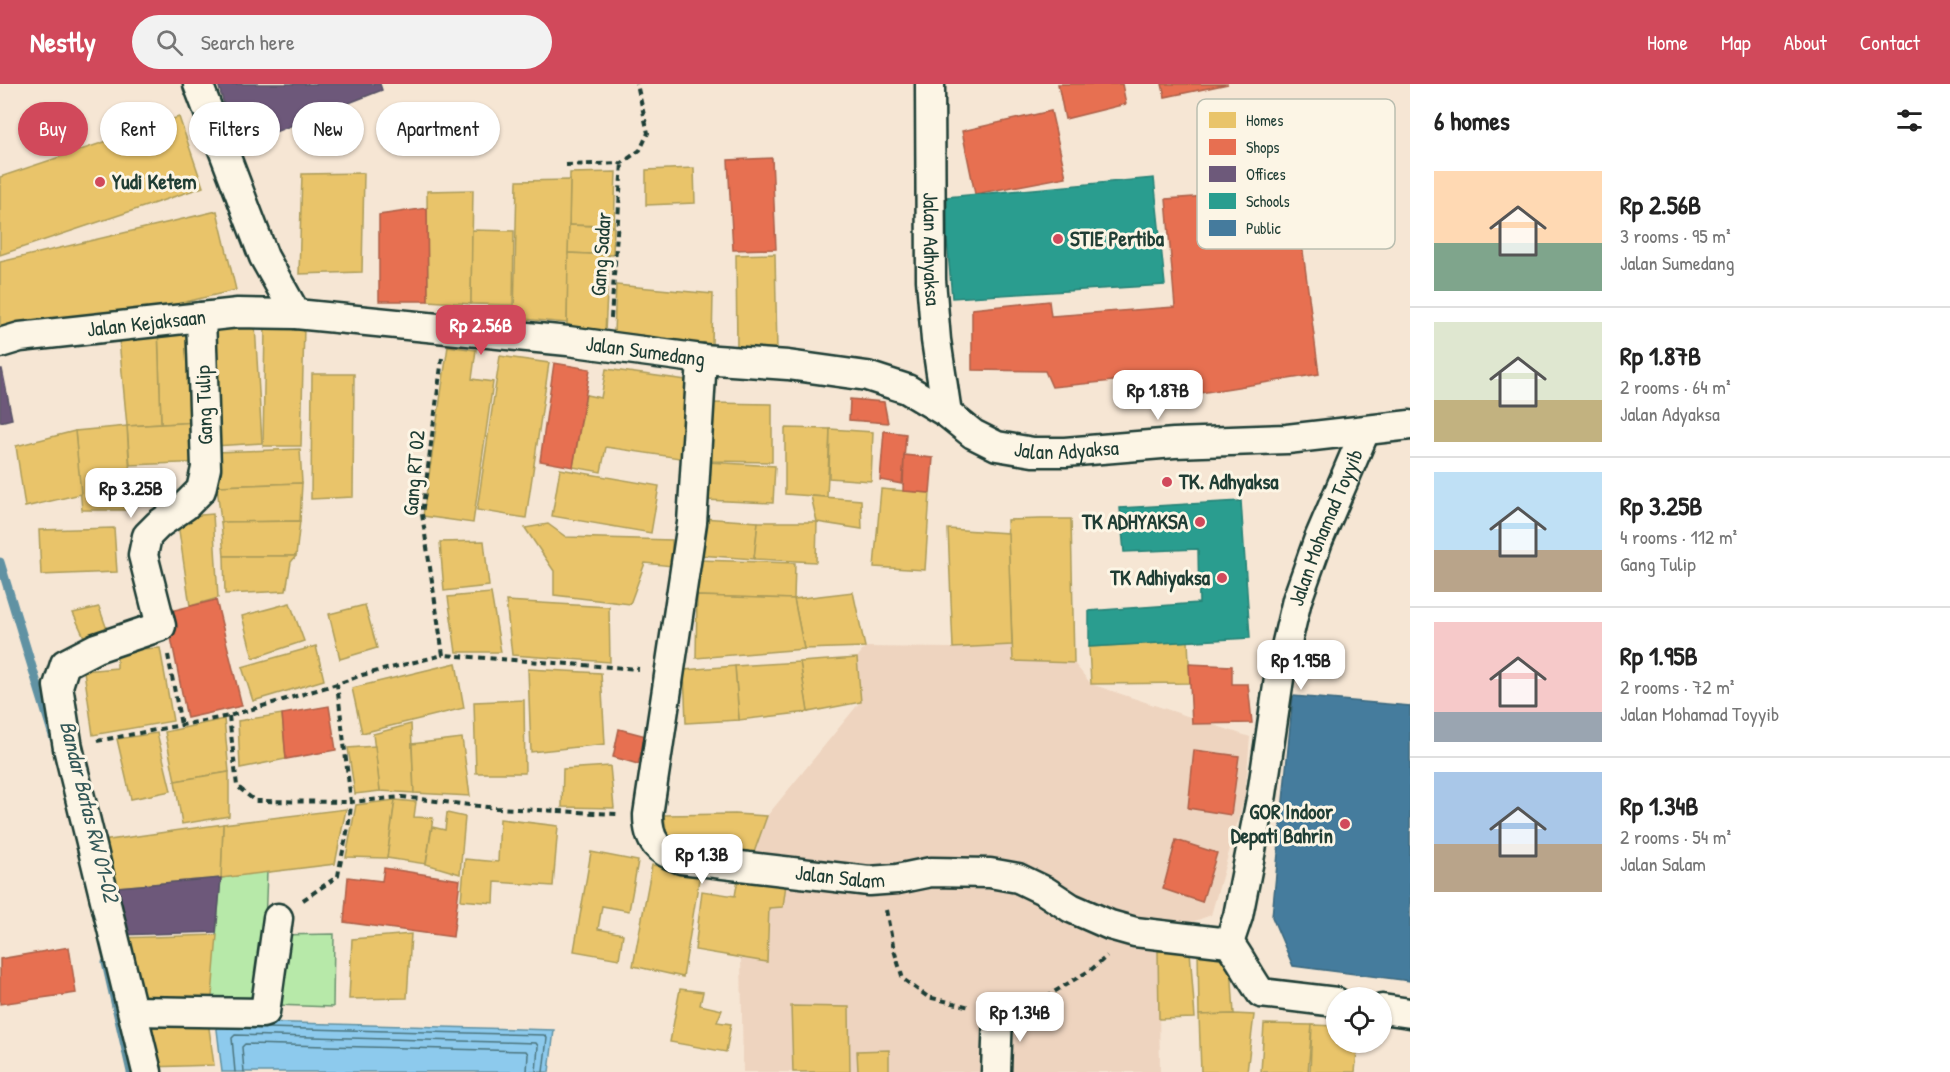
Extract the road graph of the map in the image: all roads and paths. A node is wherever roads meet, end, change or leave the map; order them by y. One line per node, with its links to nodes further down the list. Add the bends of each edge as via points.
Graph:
1 (198, 84): 6 (street, via 264,257)
2 (637, 84): 4 (path, via 648,133 640,150)
3 (930, 84): 12 (street, Jalan Adhyaksa, via 931,280)
4 (622, 163): 5 (path); 10 (path, Gang Sadar)
5 (566, 165)
6 (296, 314): 7 (street, Jalan Kejaksaan); 8 (street, Jalan Sumedang)
7 (201, 317): 9 (street, Jalan Kejaksaan, via 20,337); 15 (street, Gang Tulip, via 206,468 201,490 147,536 143,555)
8 (446, 330): 10 (street, Jalan Sumedang); 16 (path, Gang RT 02, via 422,514)
9 (0, 343)
10 (610, 346): 11 (street, Jalan Sumedang)
11 (702, 359): 12 (street, Jalan Sumedang, via 867,376 907,389); 17 (street, Jalan Salam, via 692,523)
12 (947, 413): 14 (street, Jalan Adyaksa, via 989,442 1033,452 1287,439)
13 (1410, 425): 14 (street, Jalan Adyaksa)
14 (1365, 431): 27 (street, Jalan Mohamad Toyyib, via 1297,600 1280,672 1238,916)
15 (161, 626): 20 (path); 21 (street, via 96,648 64,664 58,686)
16 (443, 655): 17 (path); 18 (path)
17 (670, 671): 23 (street, Jalan Salam)
18 (337, 684): 19 (path); 22 (path)
19 (229, 716): 20 (path); 22 (path, via 237,786 255,801)
20 (181, 725): 21 (path)
21 (68, 748): 30 (street)
22 (351, 802): 23 (path, via 402,797 496,808); 25 (path, via 338,876)
23 (648, 815): 24 (street, Jalan Salam, via 656,846 681,859)
24 (880, 880): 26 (street, Jalan Salam, via 931,872 990,873 1018,878 1081,912); 31 (path, via 903,979 928,997)
25 (278, 918): 30 (street, via 265,1012)
26 (1135, 932): 27 (street, Jalan Salam); 31 (path, via 1092,969 1034,1004)
27 (1229, 943): 28 (street, via 1261,993)
28 (1326, 1001)
29 (1392, 1010): 32 (street)
30 (133, 1011): 33 (street)
31 (998, 1013): 34 (street)
32 (1410, 1013)
33 (147, 1072)
34 (996, 1072)

